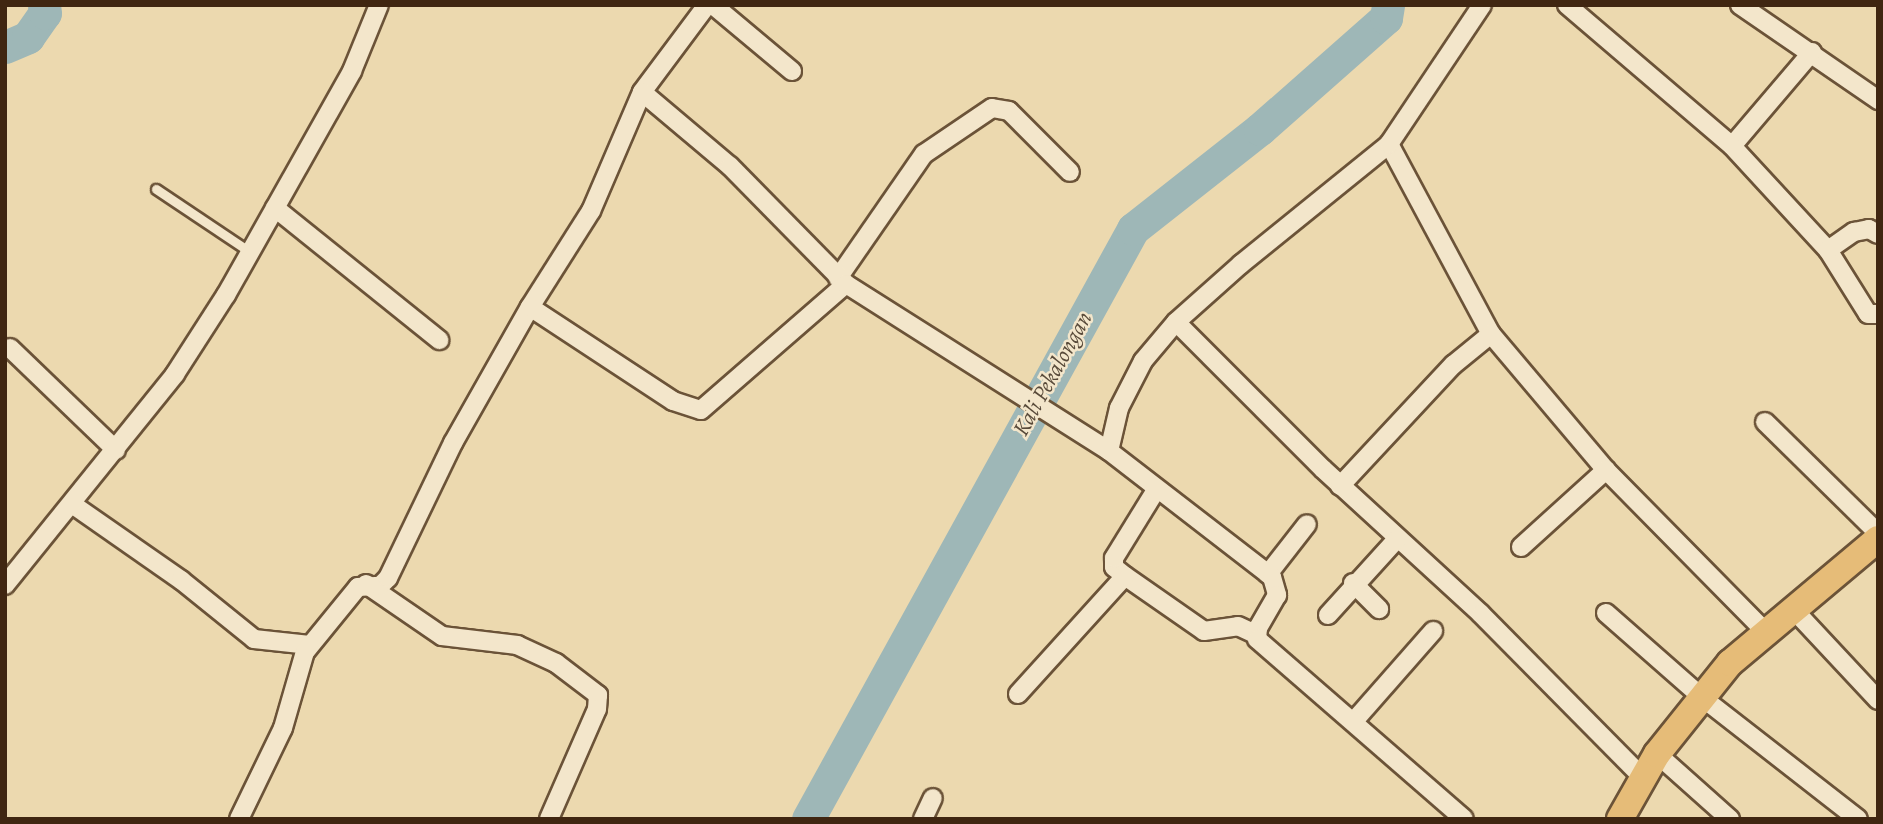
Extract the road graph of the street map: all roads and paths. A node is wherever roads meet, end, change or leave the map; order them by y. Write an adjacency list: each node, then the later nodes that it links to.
1 (379, 5): 15 (street)
2 (707, 5): 9 (street)
3 (713, 5): 8 (street)
4 (1482, 5): 11 (street)
5 (1567, 5): 12 (street)
6 (1750, 8): 7 (street)
7 (1812, 52): 10 (street); 12 (street)
8 (792, 71)
9 (642, 92): 19 (street); 20 (street)
10 (1878, 100)
11 (1389, 144): 22 (street); 23 (street)
12 (1732, 146): 17 (street)
13 (1070, 172): 19 (street)
14 (156, 189): 18 (lane)
15 (275, 208): 18 (street); 24 (street)
16 (1878, 234): 17 (street)
17 (1828, 250): 21 (street)
18 (250, 252): 27 (street)
19 (842, 281): 20 (street); 28 (street)
20 (530, 307): 41 (street)
21 (1878, 314)
22 (1176, 322): 28 (street); 30 (street)
23 (1490, 334): 29 (street); 30 (street)
24 (439, 340)
25 (10, 348): 27 (street)
26 (1765, 422): 34 (street)
27 (116, 450): 32 (street)
28 (1109, 451): 31 (street)
29 (1606, 470): 37 (street); 48 (street)
30 (1340, 486): 35 (street)
31 (1156, 490): 38 (street); 39 (street)
32 (72, 504): 42 (street); 50 (street)
33 (1307, 524): 38 (street)
34 (1878, 533)
35 (1397, 539): 40 (street); 56 (street)
36 (1878, 539): 44 (main road)
37 (1521, 547)
38 (1268, 574): 49 (street)
39 (1125, 576): 49 (street); 51 (street)
40 (1353, 583): 43 (street); 46 (street)
41 (366, 584): 50 (street); 59 (street)
42 (5, 585)
43 (1379, 609)
44 (1794, 610): 48 (main road); 53 (street)
45 (1606, 613): 52 (street)
46 (1328, 615)
47 (1433, 631): 54 (street)
48 (1764, 631): 52 (main road)
49 (1255, 634): 54 (street)
50 (310, 645): 58 (street)
51 (1018, 694)
52 (1704, 699): 55 (main road); 64 (street)
53 (1878, 700)
54 (1354, 721): 61 (street)
55 (1657, 754): 56 (main road); 63 (street)
56 (1644, 779): 62 (main road)
57 (933, 798): 60 (street)
58 (239, 819)
59 (550, 819)
60 (923, 819)
61 (1465, 819)
62 (1620, 819)
63 (1730, 819)
64 (1858, 819)

